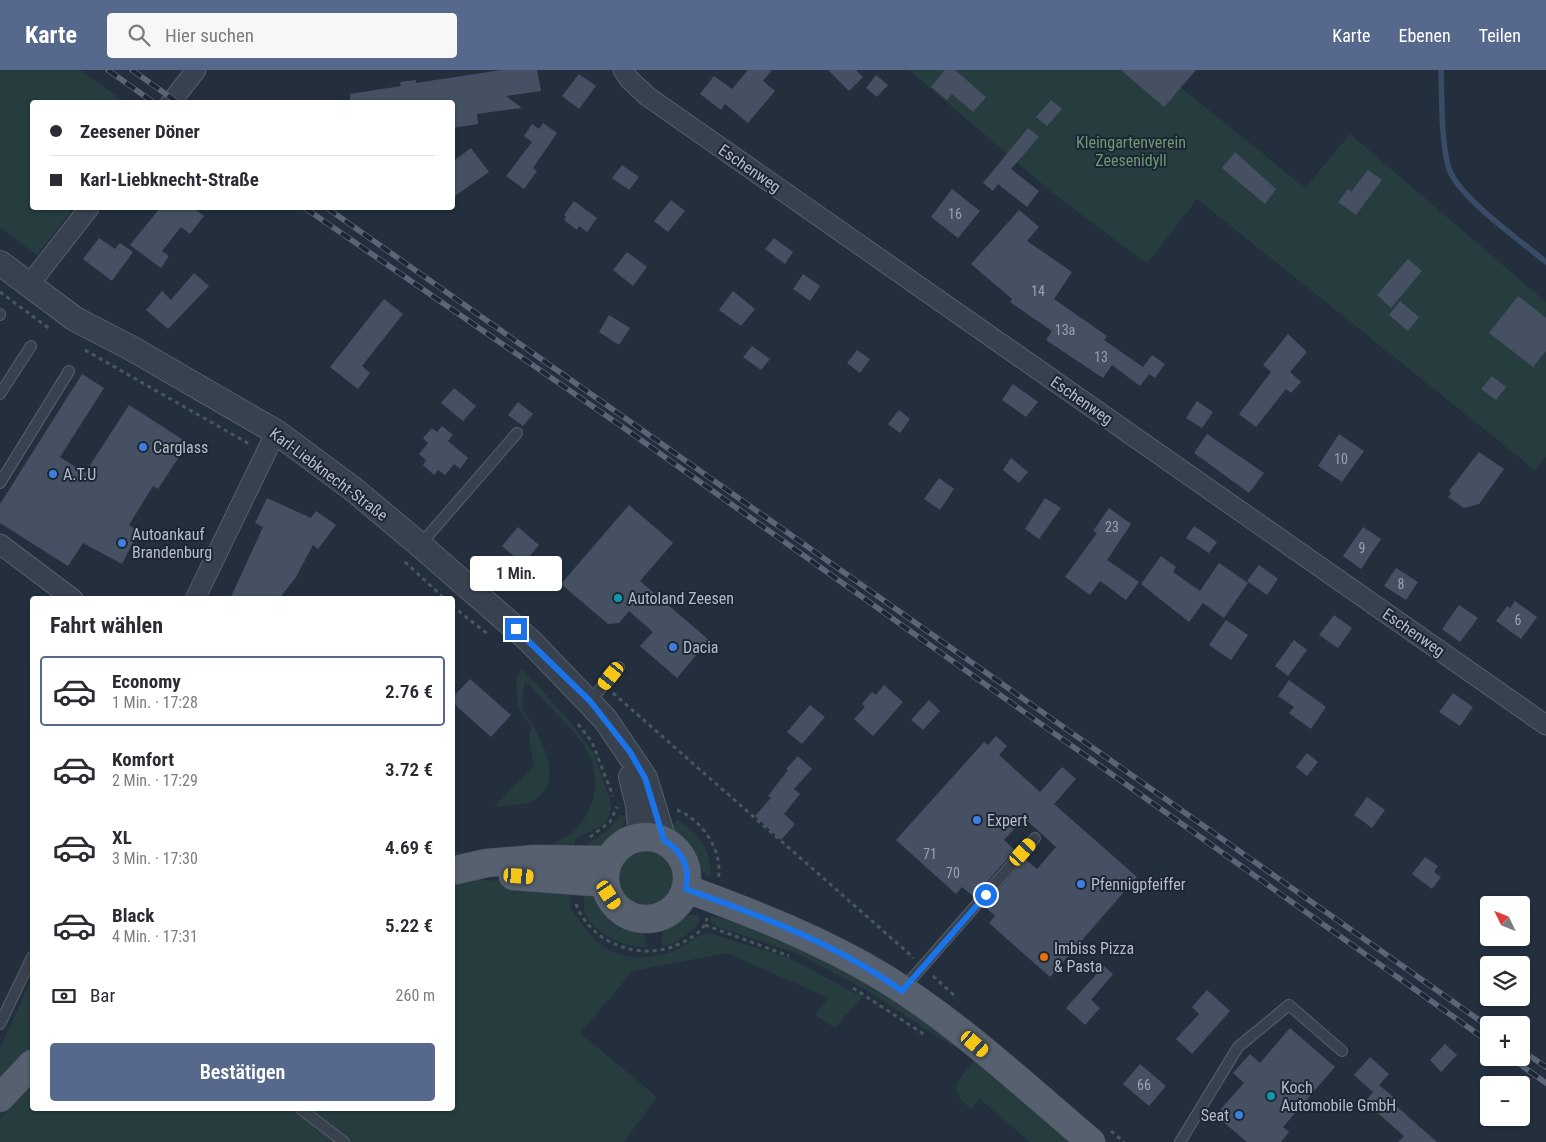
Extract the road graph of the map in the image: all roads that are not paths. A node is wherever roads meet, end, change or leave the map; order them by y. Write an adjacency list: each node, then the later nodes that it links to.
1 (196, 70): 3 (street)
2 (623, 70): 19 (street, Eschenweg)
3 (173, 100)
4 (87, 210): 6 (street)
5 (0, 263): 6 (street, Karl-Liebknecht-Straße)
6 (29, 285): 10 (street, Karl-Liebknecht-Straße)
7 (30, 346): 9 (lane)
8 (69, 371): 12 (lane)
9 (0, 394)
10 (276, 432): 14 (street, Karl-Liebknecht-Straße); 16 (street)
11 (517, 433): 14 (lane)
12 (0, 483)
13 (0, 544): 15 (street)
14 (411, 552): 18 (street, Karl-Liebknecht-Straße)
15 (68, 596)
16 (195, 596)
17 (619, 667): 18 (lane)
18 (597, 693): 20 (street, Karl-Liebknecht-Straße)
19 (1546, 725)
20 (618, 738): 21 (street, Karl-Liebknecht-Straße); 21 (street, Karl-Liebknecht-Straße)
21 (652, 838): 24 (main road); 25 (main road)
22 (1036, 838): 27 (lane)
23 (455, 870): 24 (main road)
24 (607, 872): 25 (main road)
25 (686, 889): 27 (main road)
26 (30, 960): 28 (lane)
27 (902, 991): 34 (main road)
28 (0, 1024)
29 (1342, 1051): 35 (lane)
30 (30, 1066): 31 (main road)
31 (0, 1098)
32 (304, 1111): 33 (lane)
33 (344, 1142)
34 (1091, 1142)
35 (1180, 1142)

